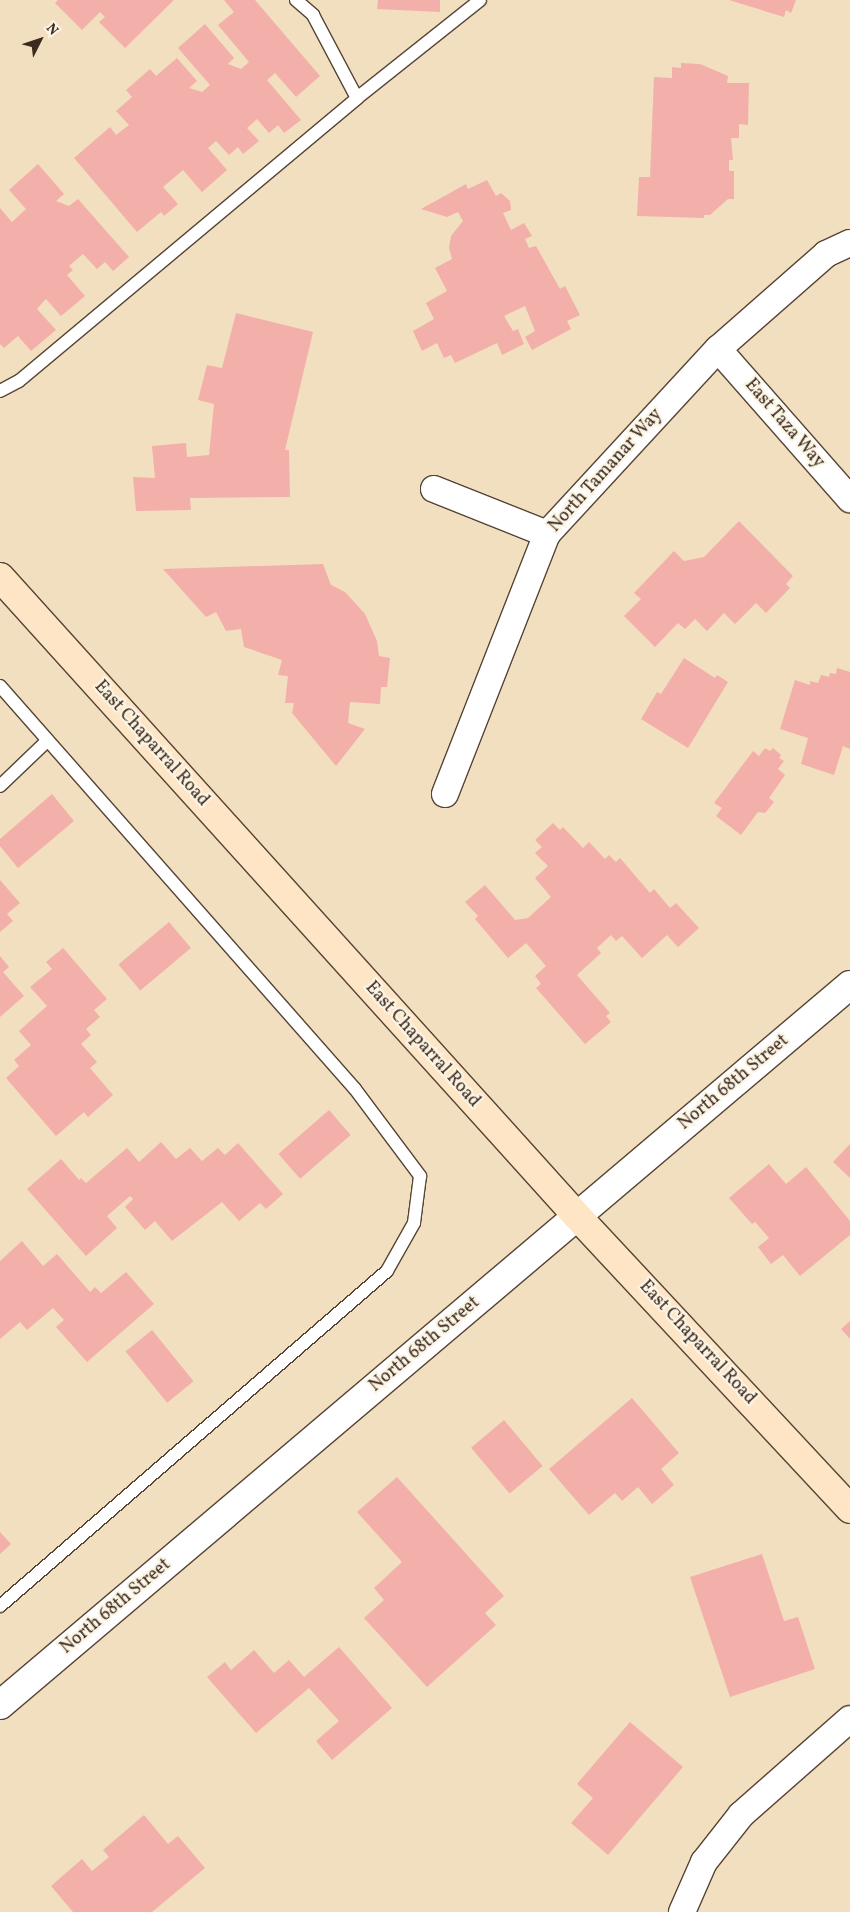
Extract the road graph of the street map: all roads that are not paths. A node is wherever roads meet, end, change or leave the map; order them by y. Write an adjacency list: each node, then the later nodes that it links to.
1 (296, 0): 3 (lane)
2 (480, 0): 3 (lane)
3 (357, 98): 6 (lane)
4 (850, 243): 5 (street, North Tamanar Way)
5 (718, 349): 8 (street, East Taza Way); 9 (street, North Tamanar Way)
6 (0, 391)
7 (434, 489): 9 (street)
8 (850, 499)
9 (548, 534): 14 (street, North Tamanar Way)
10 (0, 577): 16 (main road, East Chaparral Road)
11 (0, 686): 12 (lane)
12 (48, 740): 13 (lane); 18 (lane)
13 (0, 786)
14 (445, 794)
15 (850, 985): 16 (street, North 68th Street)
16 (576, 1216): 17 (main road, East Chaparral Road); 19 (street, North 68th Street)
17 (850, 1509)
18 (0, 1606)
19 (0, 1705)
20 (850, 1719): 21 (street)
21 (682, 1912)

